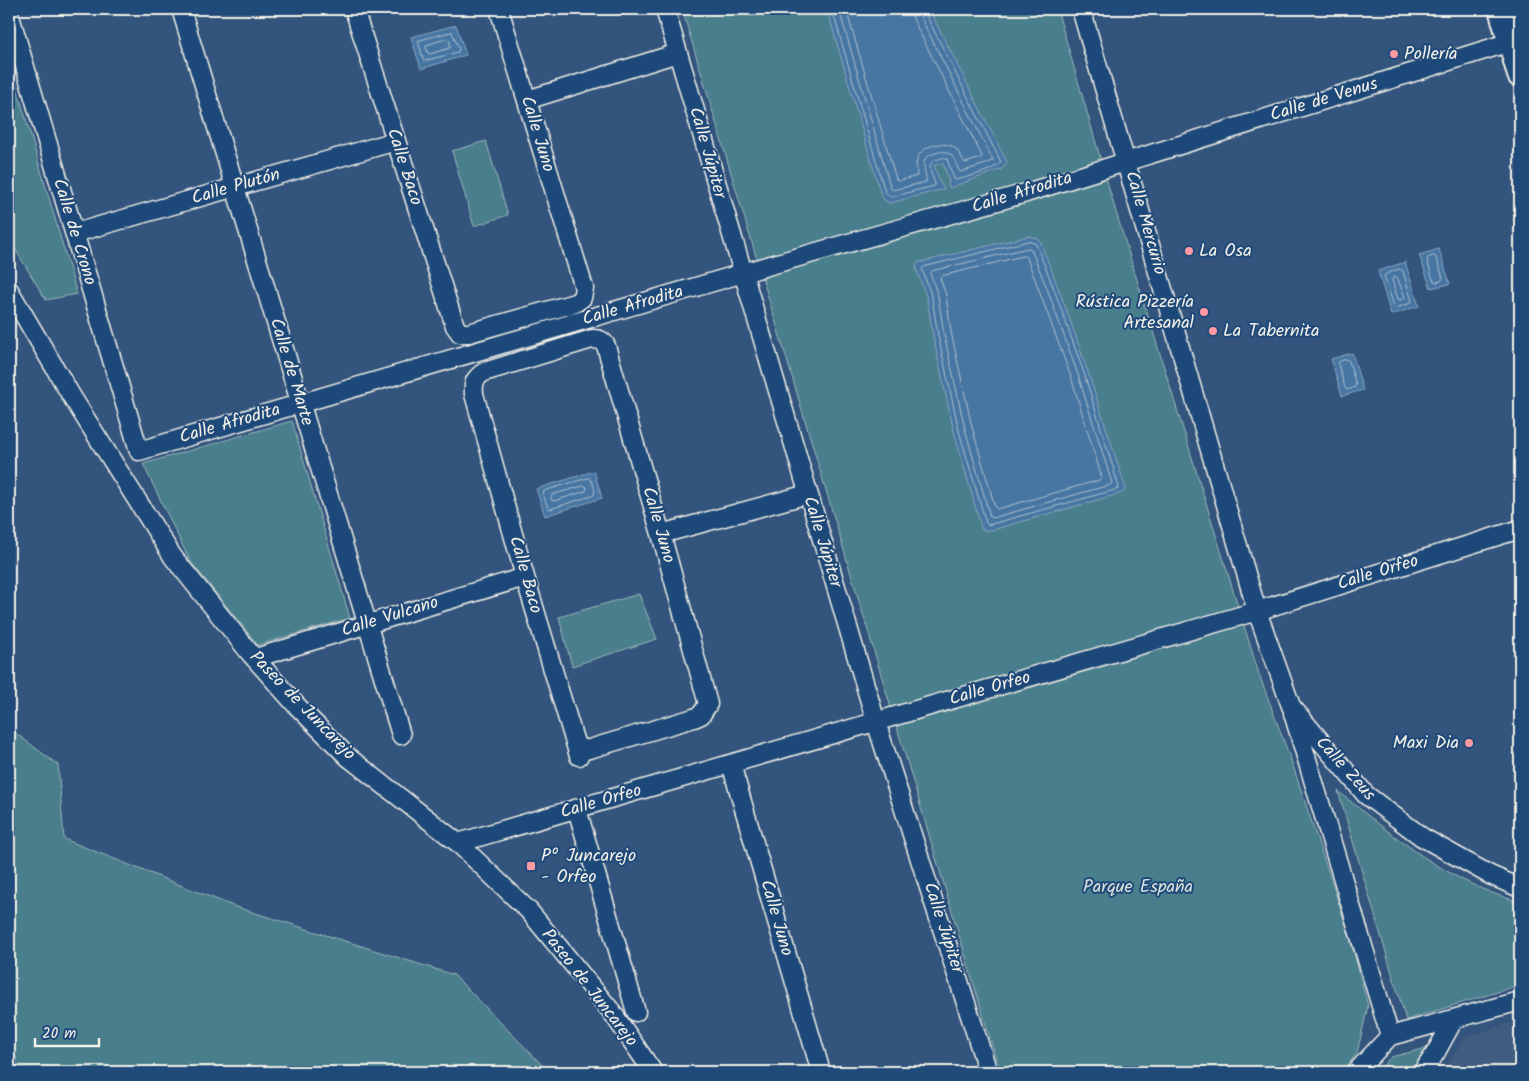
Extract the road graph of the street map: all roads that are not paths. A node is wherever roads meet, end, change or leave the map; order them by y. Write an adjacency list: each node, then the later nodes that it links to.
1 (181, 9): 14 (street, Calle de Marte)
2 (354, 9): 12 (street, Calle Baco)
3 (499, 9): 11 (street, Calle Juno)
4 (665, 9): 9 (street, Calle Júpiter)
5 (1081, 9): 13 (street, Calle Mercurio)
6 (1500, 9): 8 (street)
7 (9, 13): 15 (street, Calle de Crono)
8 (1515, 40): 10 (street); 13 (street, Calle de Venus)
9 (678, 53): 11 (street); 16 (street, Calle Júpiter)
10 (1520, 75)
11 (527, 100): 17 (street, Calle Juno)
12 (396, 141): 14 (street, Calle Plutón); 19 (street, Calle Baco)
13 (1127, 162): 16 (street, Calle Afrodita); 28 (street, Calle Mercurio)
14 (234, 187): 15 (street, Calle Plutón); 22 (street, Calle de Marte)
15 (75, 233): 23 (street, Calle de Crono)
16 (742, 274): 22 (street, Calle Afrodita); 24 (street, Calle Júpiter)
17 (584, 288): 19 (street, Calle Afrodita)
18 (9, 290): 30 (street, Paseo de Juncarejo)
19 (455, 326)
20 (606, 346): 21 (street, Calle Afrodita); 26 (street, Calle Juno)
21 (474, 394): 27 (street, Calle Baco)
22 (300, 404): 23 (street, Calle Afrodita); 29 (street, Calle de Marte)
23 (139, 451)
24 (808, 494): 26 (street); 32 (street, Calle Júpiter)
25 (1520, 529): 28 (street, Calle Orfeo)
26 (662, 534): 34 (street, Calle Juno)
27 (526, 576): 29 (street, Calle Vulcano); 34 (street, Calle Baco)
28 (1257, 611): 31 (street, Calle Zeus); 32 (street, Calle Orfeo)
29 (368, 624): 30 (street, Calle Vulcano); 33 (street, Calle de Marte)
30 (255, 658): 37 (street, Paseo de Juncarejo)
31 (1291, 706): 38 (street, Calle Zeus); 42 (street)
32 (876, 722): 35 (street, Calle Orfeo); 45 (street, Calle Júpiter)
33 (401, 736)
34 (578, 756)
35 (731, 764): 36 (street, Calle Orfeo); 44 (street, Calle Juno)
36 (577, 809): 37 (street, Calle Orfeo); 40 (street)
37 (458, 844): 43 (street, Paseo de Juncarejo)
38 (1520, 888)
39 (1520, 1001): 41 (street)
40 (636, 1012)
41 (1453, 1020): 42 (street); 47 (street)
42 (1390, 1036): 46 (street)
43 (653, 1072)
44 (821, 1072)
45 (988, 1072)
46 (1356, 1072)
47 (1423, 1072)

